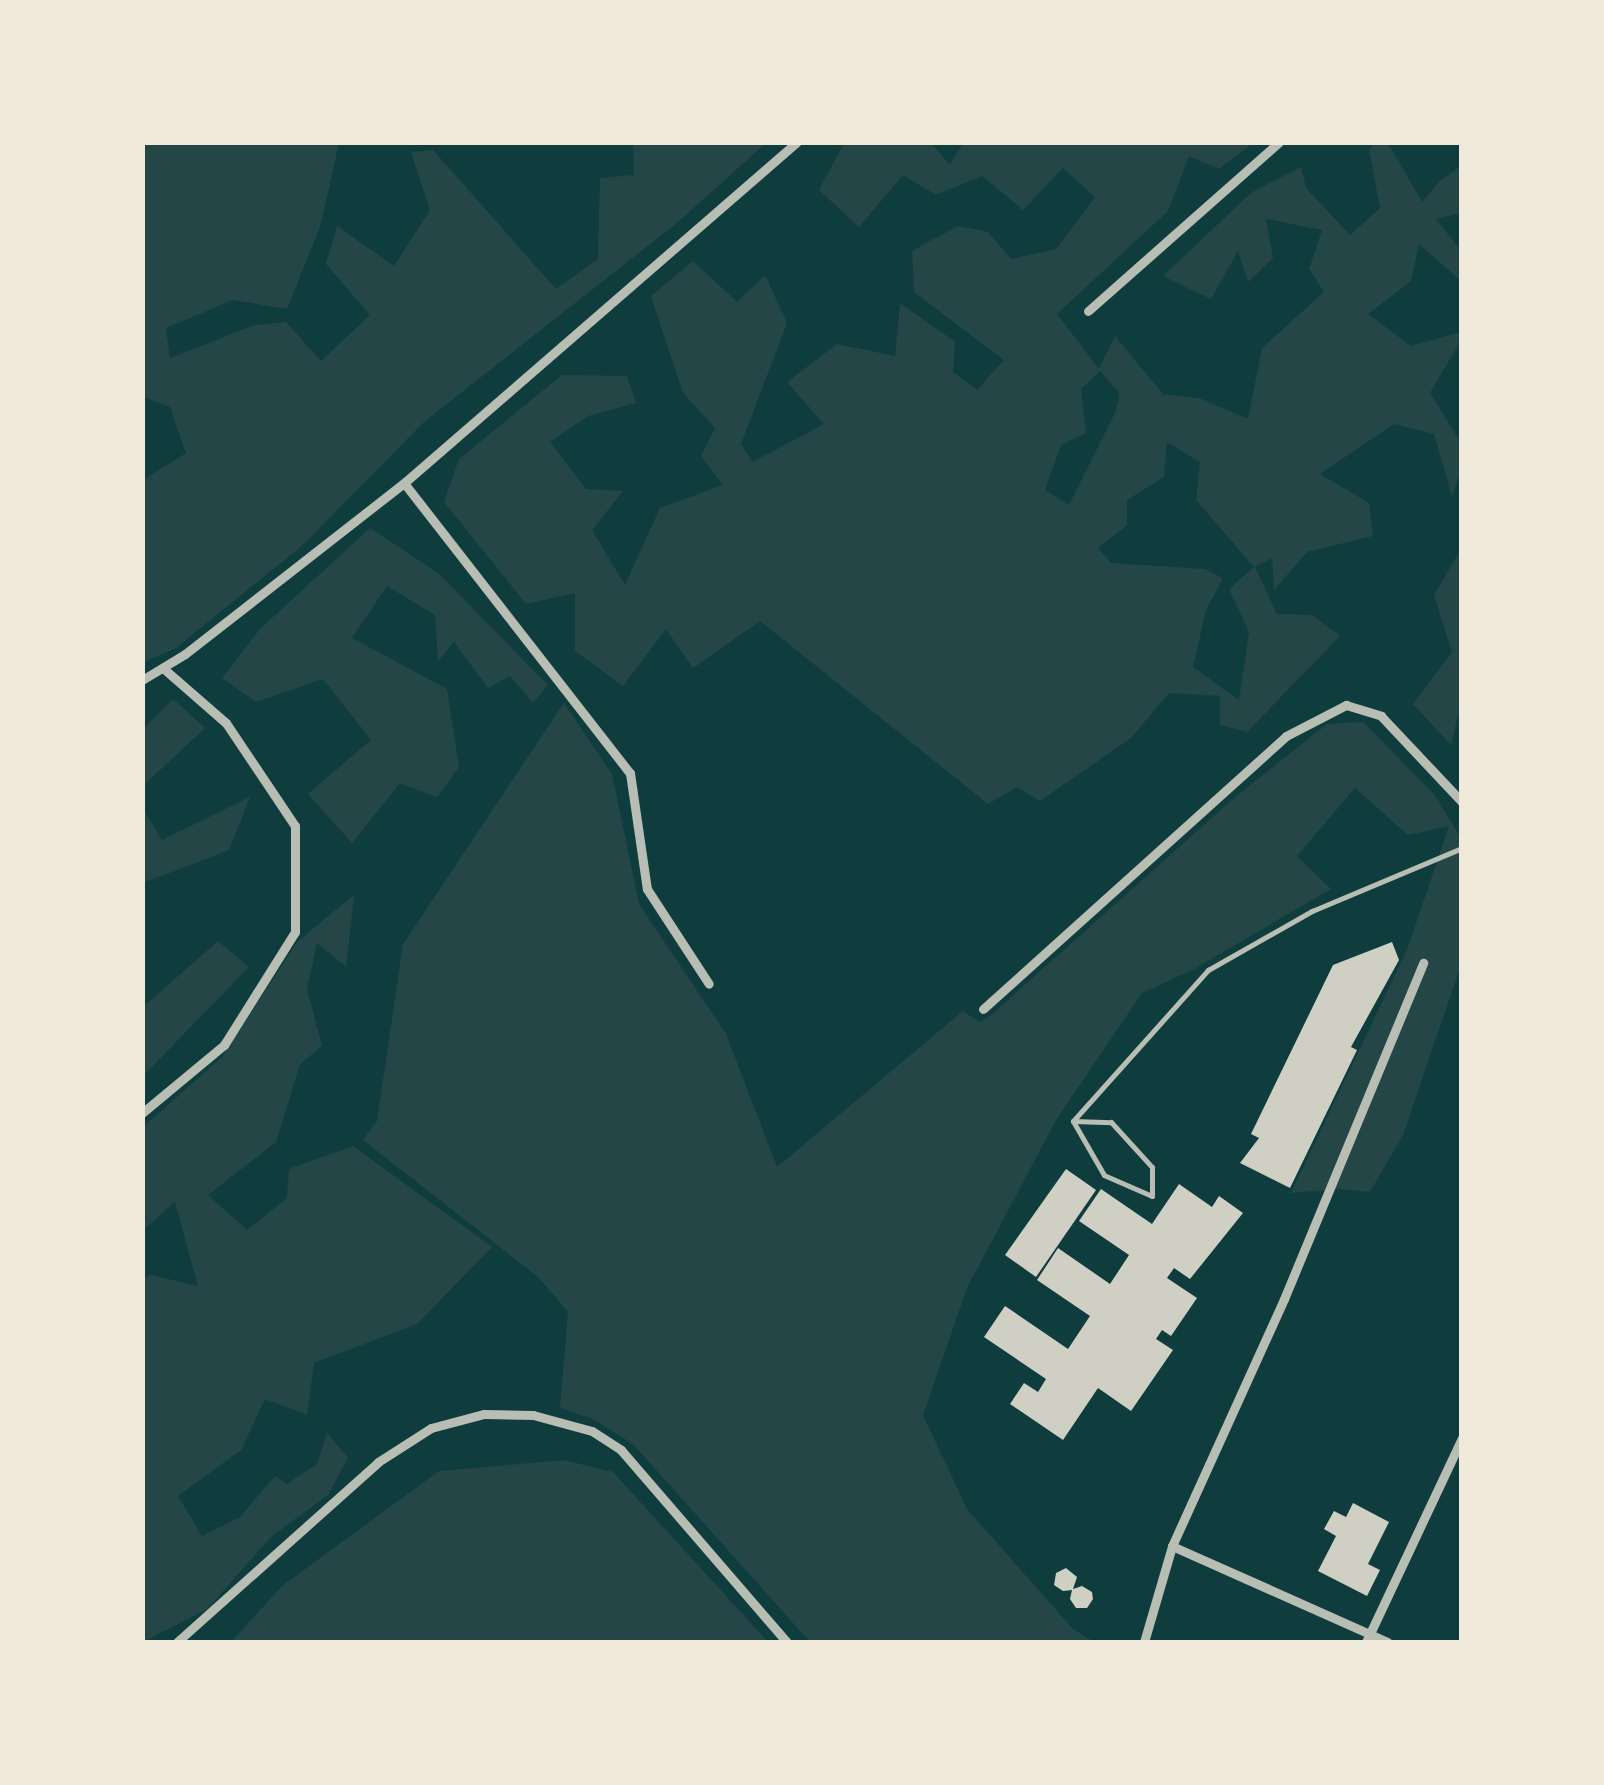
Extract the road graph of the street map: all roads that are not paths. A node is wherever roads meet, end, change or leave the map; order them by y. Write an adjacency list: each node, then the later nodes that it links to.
1 (797, 142): 4 (street)
2 (1279, 142): 3 (street)
3 (1088, 311)
4 (404, 482): 5 (street); 10 (street)
5 (164, 670): 6 (street); 12 (street)
6 (142, 680)
7 (1462, 802): 11 (street)
8 (1462, 848): 13 (lane)
9 (1423, 963): 15 (street)
10 (709, 984)
11 (983, 1008)
12 (142, 1113)
13 (1072, 1121): 13 (lane)
14 (1462, 1438): 16 (street)
15 (1172, 1546): 16 (street); 19 (street)
16 (1368, 1638): 20 (street)
17 (176, 1642): 18 (street)
18 (787, 1642)
19 (1144, 1642)
20 (1388, 1642)

